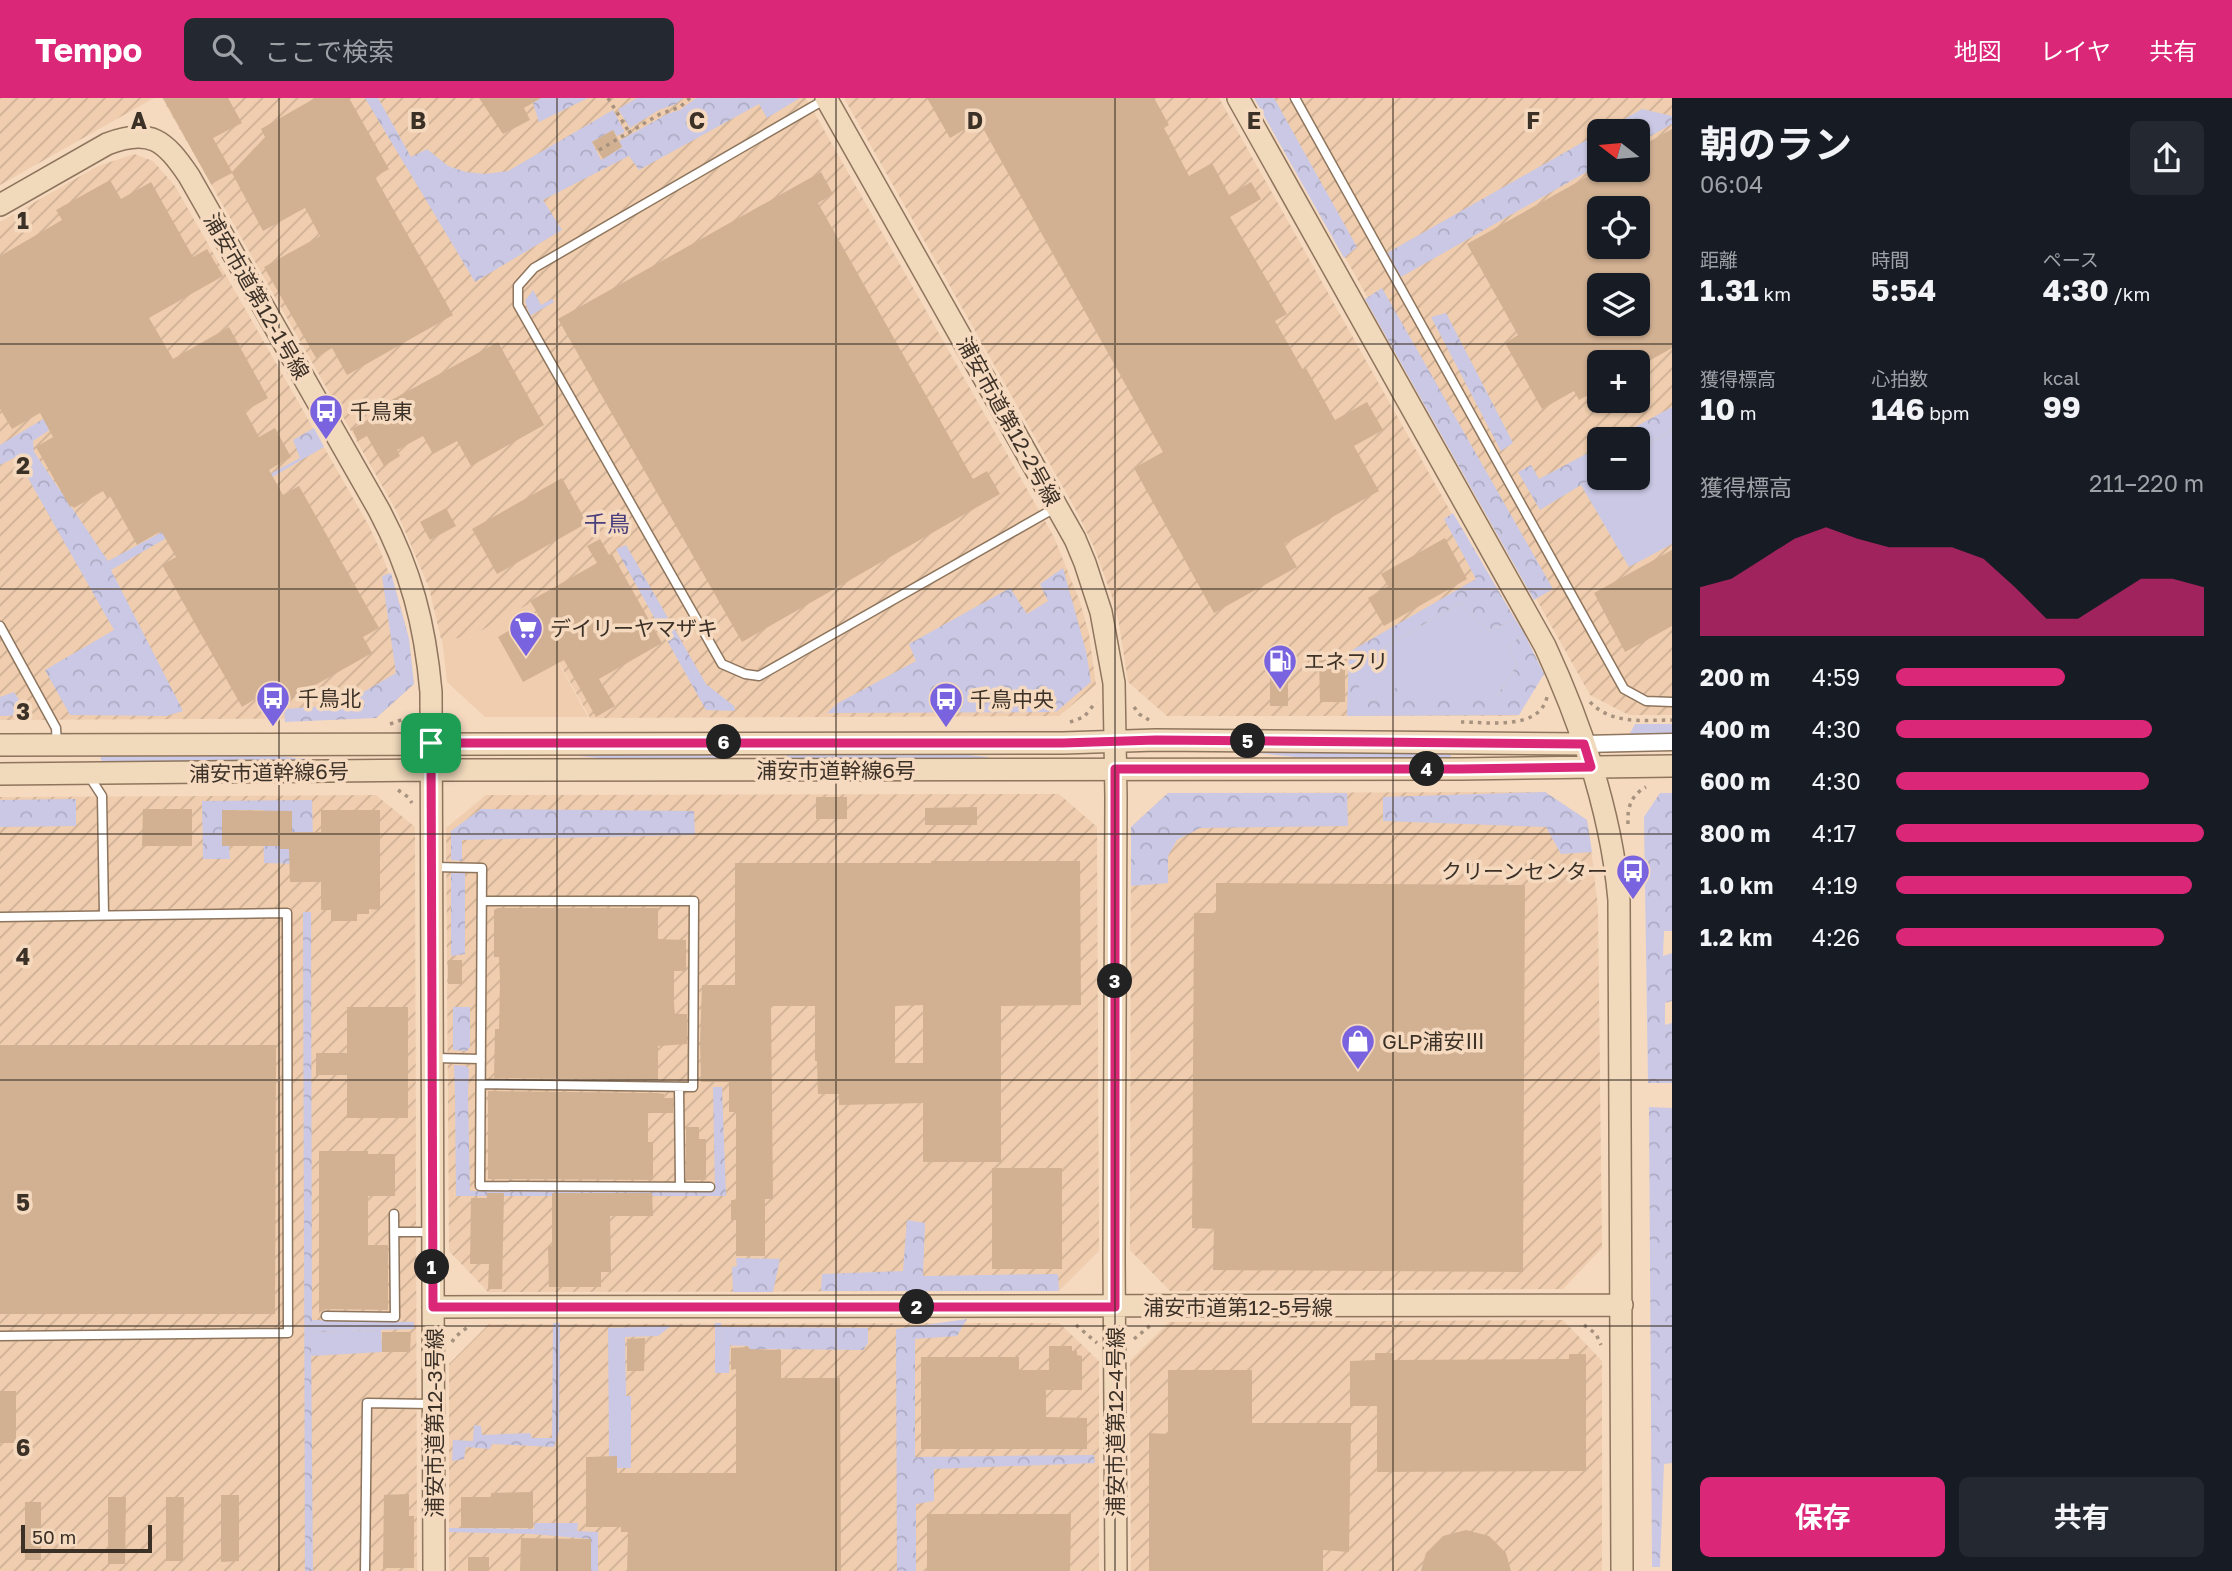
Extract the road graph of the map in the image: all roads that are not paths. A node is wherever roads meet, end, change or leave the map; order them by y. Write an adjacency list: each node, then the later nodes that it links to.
1 (826, 98): 5 (street, 浦安市道第12-2号線); 5 (lane)
2 (1238, 98): 11 (street)
3 (1295, 98): 7 (lane)
4 (0, 205): 10 (street, 浦安市道第12-1号線)
5 (1058, 507): 8 (street, 浦安市道第12-2号線)
6 (0, 626): 12 (lane)
7 (1672, 702)
8 (1115, 741): 10 (street, 浦安市道幹線6号); 11 (street); 16 (street, 浦安市道第12-2号線)
9 (1672, 742): 11 (street)
10 (431, 743): 12 (street, 浦安市道幹線6号); 17 (street, 浦安市道第12-1号線)
11 (1584, 744): 15 (street)
12 (54, 745): 13 (street, 浦安市道幹線6号); 19 (street)
13 (0, 746)
14 (1672, 766): 15 (street, 浦安市道幹線6号)
15 (1591, 767): 16 (street, 浦安市道幹線6号); 33 (street)
16 (1115, 769): 17 (street, 浦安市道幹線6号); 35 (street, 浦安市道第12-4号線)
17 (431, 770): 19 (street, 浦安市道幹線6号); 20 (street, 浦安市道第12-3号線)
18 (0, 774): 19 (street, 浦安市道幹線6号)
19 (88, 774): 22 (lane)
20 (431, 866): 21 (lane); 24 (street, 浦安市道第12-3号線)
21 (482, 901): 25 (lane); 27 (lane)
22 (104, 915): 23 (lane); 37 (lane)
23 (0, 917)
24 (432, 1058): 25 (lane); 31 (street, 浦安市道第12-3号線)
25 (481, 1059): 26 (lane)
26 (481, 1084): 27 (lane); 28 (lane)
27 (679, 1087): 28 (lane)
28 (680, 1187): 29 (lane)
29 (710, 1187)
30 (394, 1214): 32 (lane)
31 (432, 1232): 32 (lane); 34 (street, 浦安市道第12-3号線)
32 (395, 1233): 36 (lane)
33 (1622, 1305): 35 (street, 浦安市道第12-5号線); 42 (street)
34 (433, 1307): 35 (street, 浦安市道第12-5号線); 38 (street, 浦安市道第12-3号線)
35 (1115, 1307): 41 (street, 浦安市道第12-4号線)
36 (326, 1316)
37 (0, 1336)
38 (434, 1404): 39 (lane); 40 (street, 浦安市道第12-3号線)
39 (365, 1571)
40 (434, 1571)
41 (1115, 1571)
42 (1622, 1571)

